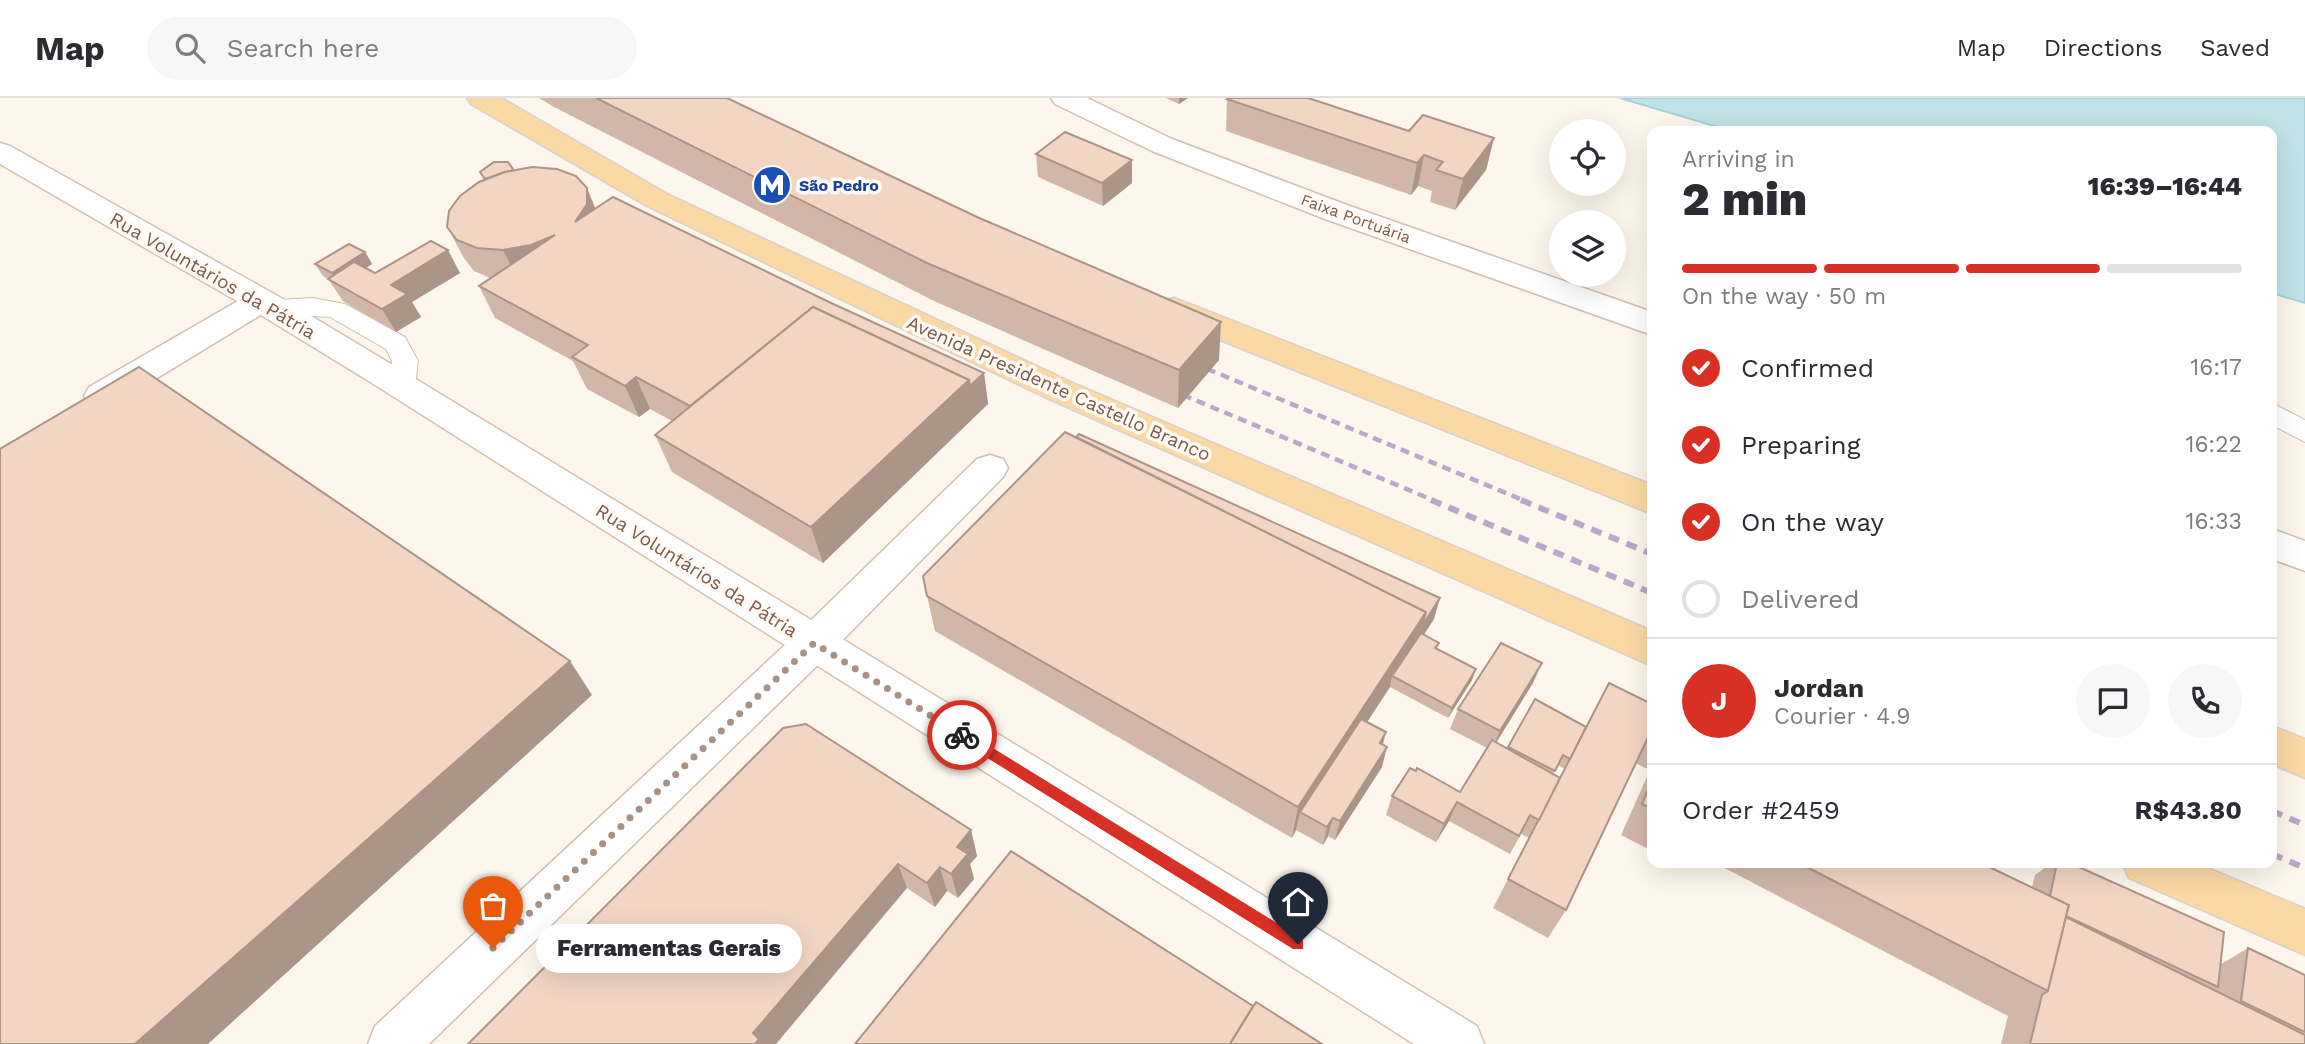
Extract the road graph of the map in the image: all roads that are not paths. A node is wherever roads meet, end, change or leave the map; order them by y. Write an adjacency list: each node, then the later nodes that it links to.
1 (481, 98): 15 (main road, Avenida Presidente Castello Branco)
2 (1065, 98): 6 (main road, Faixa Portuária)
3 (0, 152): 5 (main road, Rua Voluntários da Pátria)
4 (1139, 295): 11 (main road)
5 (267, 304): 7 (main road); 14 (main road, Rua Voluntários da Pátria)
6 (1647, 322)
7 (71, 414)
8 (2277, 416): 9 (lane)
9 (2305, 432)
10 (990, 468): 14 (main road)
11 (1647, 498)
12 (2277, 546): 13 (main road)
13 (2305, 556)
14 (814, 643): 20 (main road); 21 (main road, Rua Voluntários da Pátria)
15 (1647, 647)
16 (2277, 747): 17 (main road)
17 (2305, 759)
18 (2157, 868): 19 (main road)
19 (2305, 932)
20 (393, 1044)
21 (1459, 1044)

